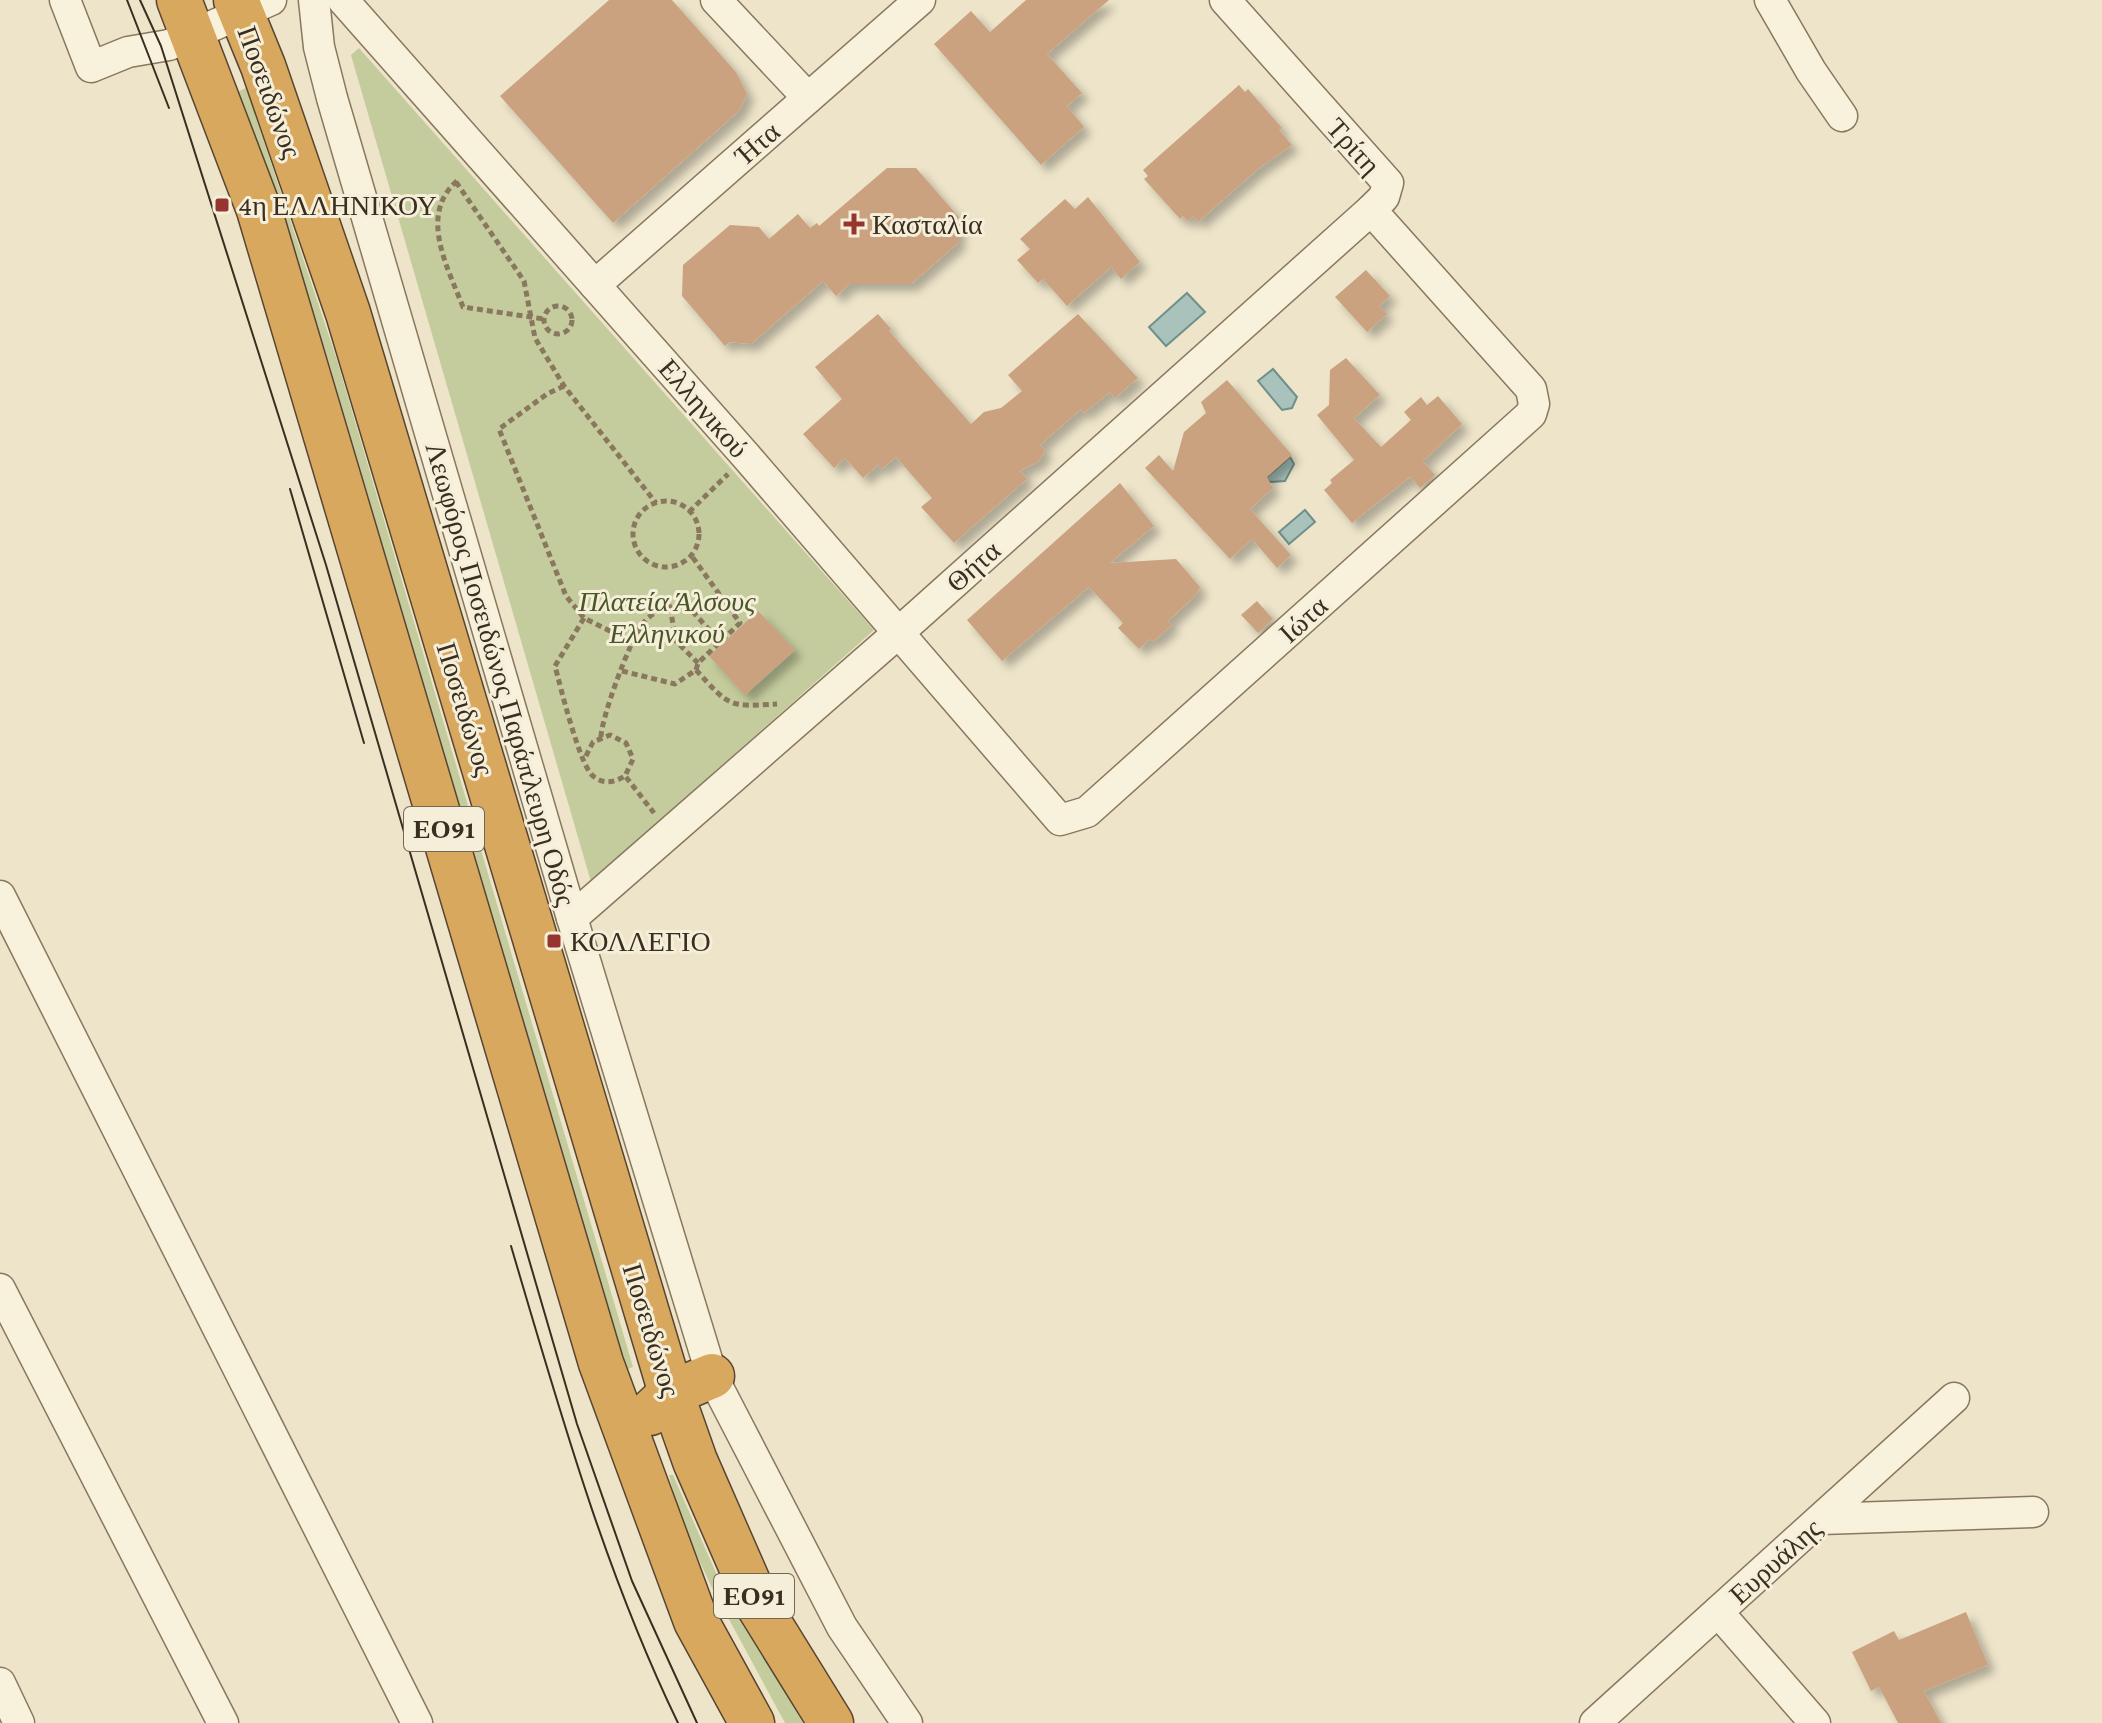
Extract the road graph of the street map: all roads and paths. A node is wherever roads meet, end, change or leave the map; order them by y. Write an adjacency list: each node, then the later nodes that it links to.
1 (65, 0): 9 (street)
2 (314, 0): 38 (street, Λεωφόρος Ποσειδώνος Παράπλευρη Οδός)
3 (343, 0): 12 (street, Ελληνικού)
4 (716, 0): 10 (street)
5 (920, 0): 10 (street, Ήτα)
6 (1225, 0): 14 (street, Τρίτη)
7 (1770, 0): 11 (street)
8 (249, 5): 9 (street); 41 (highway, Ποσειδώνος / ΕΟ91)
9 (187, 18): 43 (highway, Ποσειδώνος / ΕΟ91)
10 (808, 98): 15 (street, Ήτα)
11 (1842, 116)
12 (485, 157): 13 (path); 15 (street, Ελληνικού)
13 (456, 182): 16 (path); 16 (path)
14 (1371, 210): 19 (street, Τρίτη); 26 (street, Θήτα)
15 (595, 285): 20 (street, Ελληνικού)
16 (530, 317): 17 (path); 18 (path)
17 (544, 319): 17 (path)
18 (564, 386): 21 (path); 25 (path)
19 (1534, 404): 35 (street, Ιώτα)
20 (746, 456): 22 (path); 26 (street, Ελληνικού)
21 (656, 503): 22 (path); 23 (path)
22 (689, 512): 23 (path)
23 (691, 555): 28 (path)
24 (670, 607): 27 (path); 28 (path); 29 (path)
25 (584, 618): 27 (path); 33 (path)
26 (897, 634): 31 (street, Θήτα); 35 (street, Ελληνικού)
27 (632, 642): 30 (path)
28 (720, 642): 29 (path)
29 (697, 666): 30 (path); 31 (path)
30 (622, 671): 32 (path)
31 (795, 721): 36 (street, Θήτα)
32 (601, 737): 33 (path); 34 (path)
33 (585, 758): 34 (path)
34 (625, 776): 36 (path)
35 (1060, 820)
36 (670, 832): 38 (street, Θήτα)
37 (0, 896): 50 (street)
38 (572, 918): 40 (street, Λεωφόρος Ποσειδώνος Παράπλευρη Οδός)
39 (0, 1289): 49 (street)
40 (712, 1376): 41 (highway); 53 (street, Λεωφόρος Ποσειδώνος Παράπλευρη Οδός)
41 (671, 1393): 43 (highway); 52 (highway, Ποσειδώνος / ΕΟ91)
42 (1954, 1398): 45 (street, Ευρυάλης)
43 (627, 1434): 51 (highway, Ποσειδώνος / ΕΟ91)
44 (2033, 1512): 45 (street)
45 (1821, 1519): 46 (street, Ευρυάλης)
46 (1718, 1612): 54 (street, Ευρυάλης); 55 (street)
47 (0, 1683): 48 (street)
48 (19, 1723)
49 (223, 1723)
50 (417, 1723)
51 (752, 1723)
52 (831, 1723)
53 (907, 1723)
54 (1595, 1723)
55 (1815, 1723)

